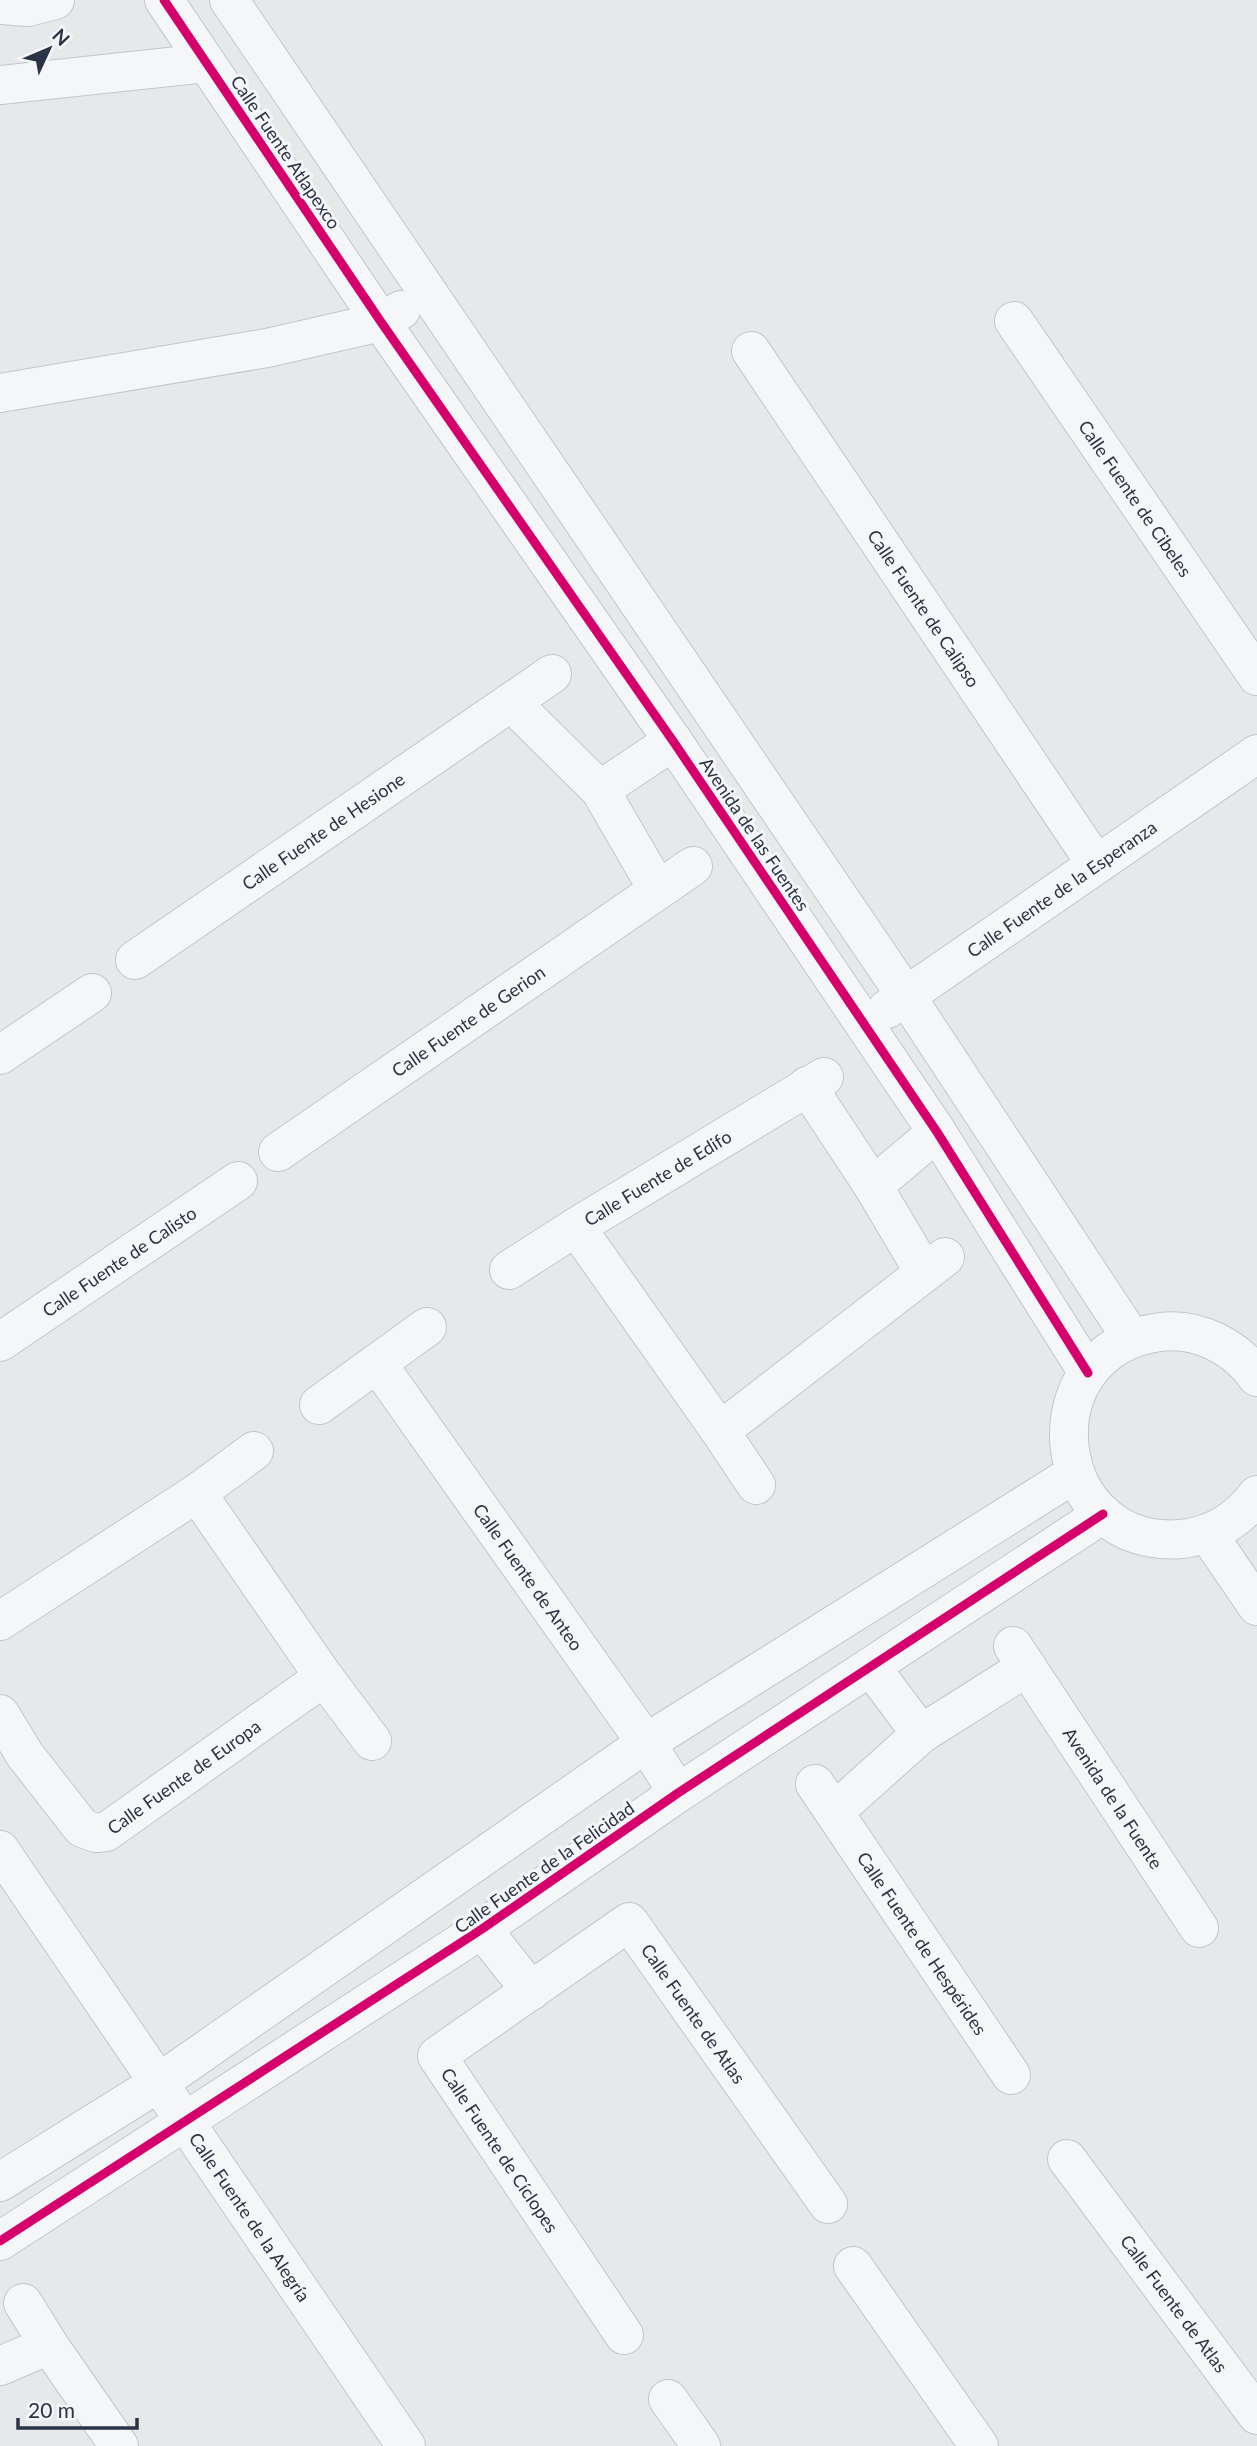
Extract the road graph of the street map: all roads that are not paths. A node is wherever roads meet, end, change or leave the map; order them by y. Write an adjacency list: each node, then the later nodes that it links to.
1 (55, 0): 4 (street)
2 (164, 0): 5 (street, Calle Fuente Atlapexco)
3 (229, 0): 7 (street)
4 (0, 5)
5 (206, 63): 6 (street); 9 (street, Calle Fuente Atlapexco)
6 (0, 85)
7 (427, 294): 9 (street); 23 (street, Avenida de las Fuentes)
8 (1014, 321): 13 (street, Calle Fuente de Cibeles)
9 (381, 322): 11 (street); 15 (street, Avenida de las Fuentes)
10 (751, 351): 18 (street, Calle Fuente de Calipso)
11 (0, 393)
12 (552, 674): 14 (street, Calle Fuente de Hesione)
13 (1257, 676)
14 (511, 702): 17 (street); 21 (street, Calle Fuente de Hesione)
15 (673, 741): 17 (street); 24 (street, Avenida de las Fuentes)
16 (1257, 754): 18 (street, Calle Fuente de la Esperanza)
17 (600, 790): 20 (street)
18 (1096, 864): 23 (street, Calle Fuente de la Esperanza)
19 (693, 866): 20 (street, Calle Fuente de Gerion)
20 (658, 890): 27 (street, Calle Fuente de Gerion)
21 (135, 960)
22 (92, 993): 25 (street)
23 (906, 996): 24 (street, Calle Fuente de la Esperanza); 33 (street, Avenida de las Fuentes)
24 (864, 1023): 26 (street, Avenida de las Fuentes)
25 (0, 1055)
26 (937, 1132): 29 (street); 36 (street, Avenida de las Fuentes)
27 (278, 1152)
28 (238, 1181): 34 (street, Calle Fuente de Calisto)
29 (873, 1186): 30 (street, Calle Fuente de Edifo); 39 (street, Calle Fuente de Edifo)
30 (576, 1227): 31 (street, Calle Fuente de Edifo); 39 (street)
31 (509, 1270)
32 (427, 1327): 35 (street)
33 (1132, 1339): 36 (street); 37 (street)
34 (0, 1342)
35 (377, 1363): 38 (street); 54 (street, Calle Fuente de Anteo)
36 (1088, 1373): 41 (street)
37 (1257, 1377)
38 (319, 1405)
39 (720, 1431): 42 (street)
40 (254, 1451): 43 (street)
41 (1074, 1474): 45 (street); 54 (street)
42 (756, 1485)
43 (197, 1493): 48 (street); 50 (street)
44 (1255, 1503): 46 (street)
45 (1103, 1514): 46 (street); 49 (street, Calle Fuente de la Felicidad)
46 (1207, 1533): 47 (street)
47 (1257, 1606)
48 (0, 1621)
49 (871, 1667): 52 (street); 56 (street, Calle Fuente de la Felicidad)
50 (324, 1678): 53 (street); 55 (street, Calle Fuente de Europa)
51 (0, 1714): 55 (street, Calle Fuente de Europa)
52 (921, 1734): 58 (street, Avenida de la Fuente); 61 (street, Calle Fuente de Hespérides)
53 (372, 1741)
54 (646, 1742): 56 (street, Calle Fuente de Anteo); 62 (street)
55 (12, 1762)
56 (678, 1793): 59 (street, Calle Fuente de la Felicidad)
57 (0, 1850): 62 (street, Calle Fuente de la Alegría)
58 (1199, 1928)
59 (482, 1930): 60 (street); 63 (street, Calle Fuente de la Felicidad)
60 (531, 1991): 66 (street, Calle Fuente de Atlas); 70 (street, Calle Fuente de Cíclopes)
61 (1011, 2075)
62 (160, 2082): 63 (street, Calle Fuente de la Alegría); 65 (street)
63 (184, 2123): 67 (street, Calle Fuente de la Felicidad); 76 (street, Calle Fuente de la Alegría)
64 (1067, 2159): 74 (street, Calle Fuente de Atlas)
65 (0, 2182)
66 (828, 2204)
67 (0, 2241)
68 (853, 2266): 78 (street)
69 (23, 2304): 71 (street)
70 (624, 2335)
71 (49, 2345): 72 (street); 75 (street)
72 (0, 2366)
73 (668, 2399): 77 (street)
74 (1257, 2414)
75 (119, 2446)
76 (406, 2446)
77 (701, 2446)
78 (979, 2446)

